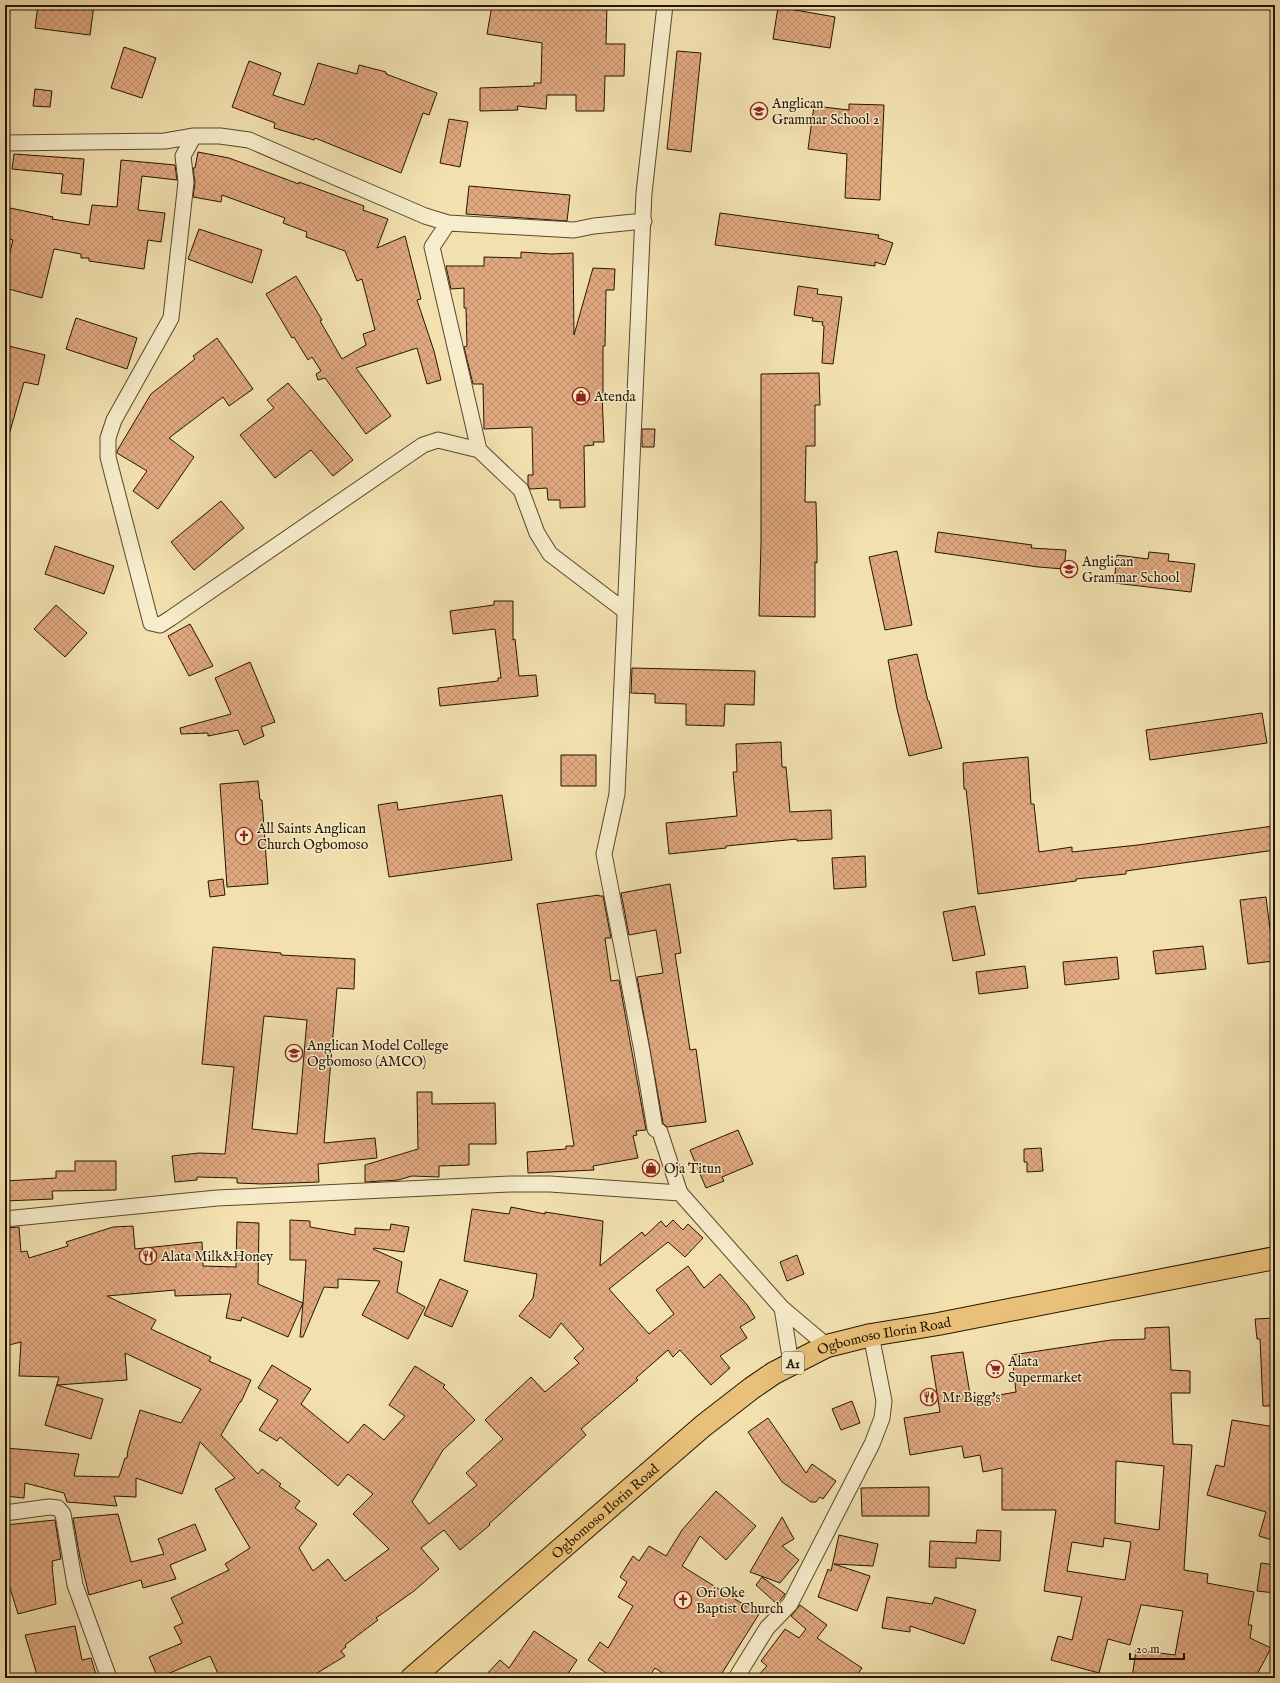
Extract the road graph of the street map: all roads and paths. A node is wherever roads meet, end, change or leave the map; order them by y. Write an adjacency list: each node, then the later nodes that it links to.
1 (665, 5): 6 (street)
2 (194, 136): 3 (street); 5 (street); 7 (street)
3 (165, 141): 4 (street); 5 (street)
4 (5, 142)
5 (183, 156): 8 (street)
6 (644, 221): 7 (street); 9 (street)
7 (448, 223): 8 (street)
8 (479, 450): 9 (street)
9 (625, 611): 10 (street)
10 (680, 1193): 11 (street); 13 (street)
11 (5, 1219)
12 (1275, 1258): 14 (highway, Ogbomoso Ilorin Road / A1)
13 (782, 1308): 15 (street); 16 (street)
14 (872, 1335): 15 (highway, Ogbomoso Ilorin Road / A1); 20 (street)
15 (827, 1346): 16 (highway, Ogbomoso Ilorin Road / A1)
16 (791, 1363): 19 (highway, Ogbomoso Ilorin Road / A1)
17 (5, 1513): 18 (street)
18 (109, 1678)
19 (413, 1678)
20 (736, 1678)

